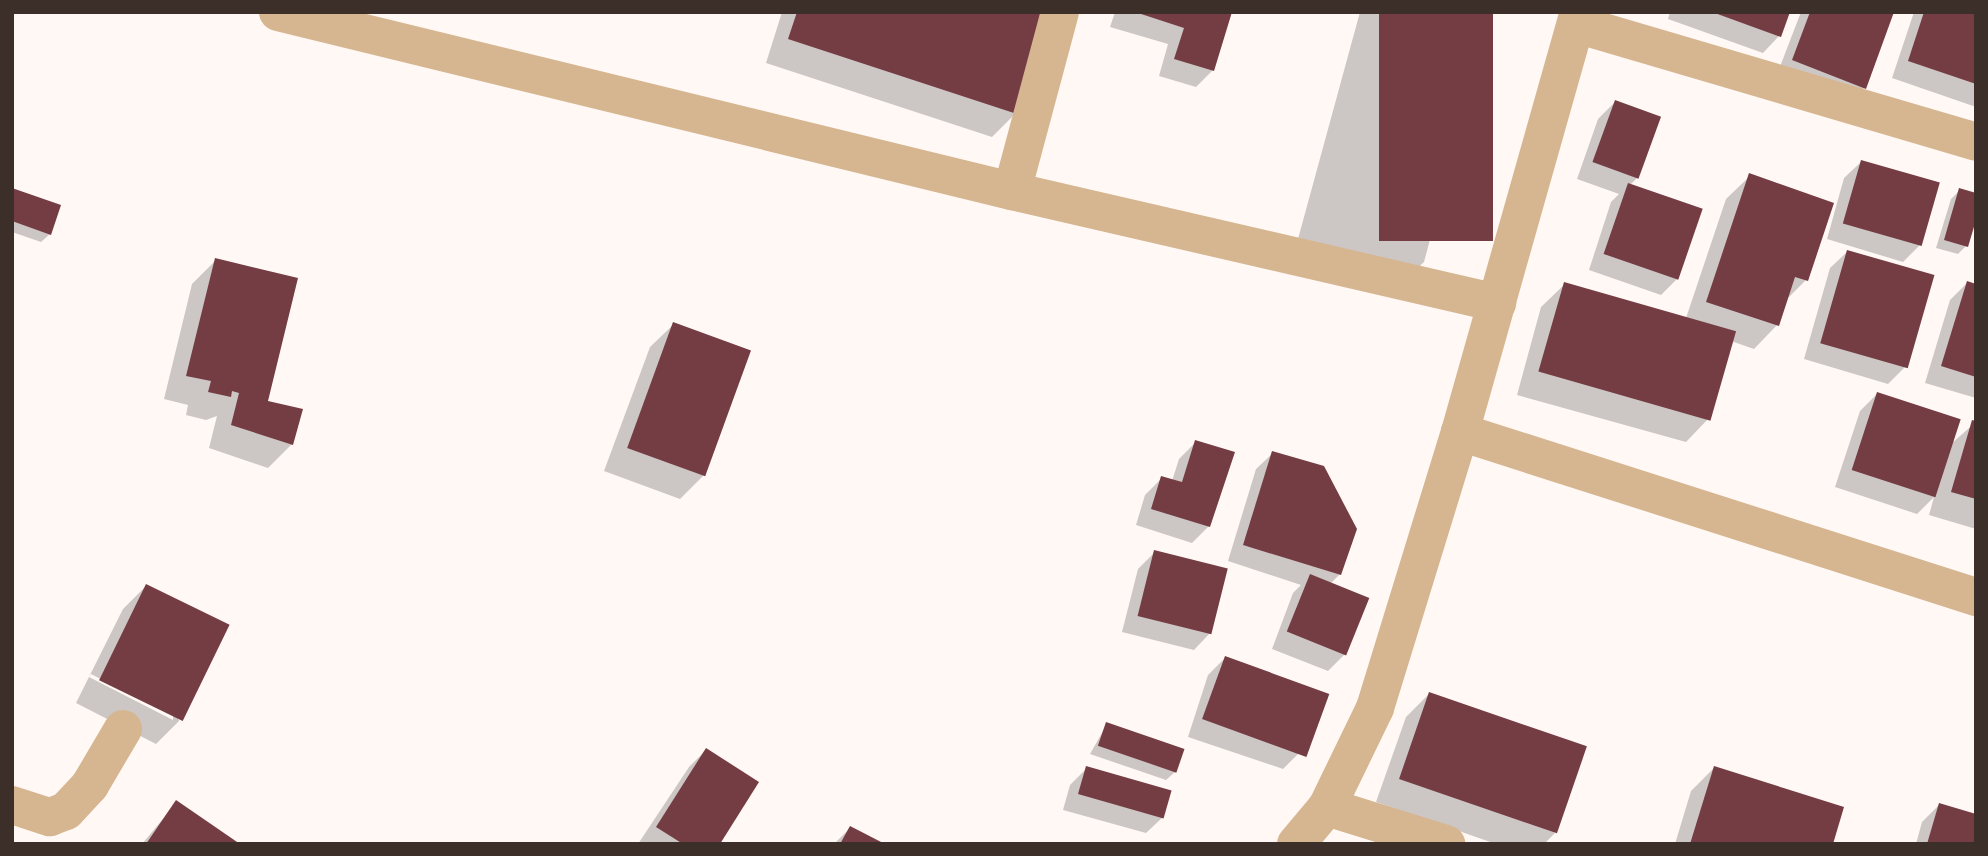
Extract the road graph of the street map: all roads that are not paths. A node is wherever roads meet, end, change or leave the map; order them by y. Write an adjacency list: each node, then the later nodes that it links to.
1 (278, 12): 5 (street)
2 (1060, 12): 5 (street)
3 (1577, 18): 4 (street); 6 (street)
4 (1976, 142)
5 (1012, 191): 6 (street)
6 (1497, 303): 7 (street)
7 (1460, 432): 8 (street); 11 (street)
8 (1976, 597)
9 (122, 729): 10 (street)
10 (12, 805)
11 (1327, 807): 12 (street); 13 (street)
12 (1296, 844)
13 (1446, 844)

